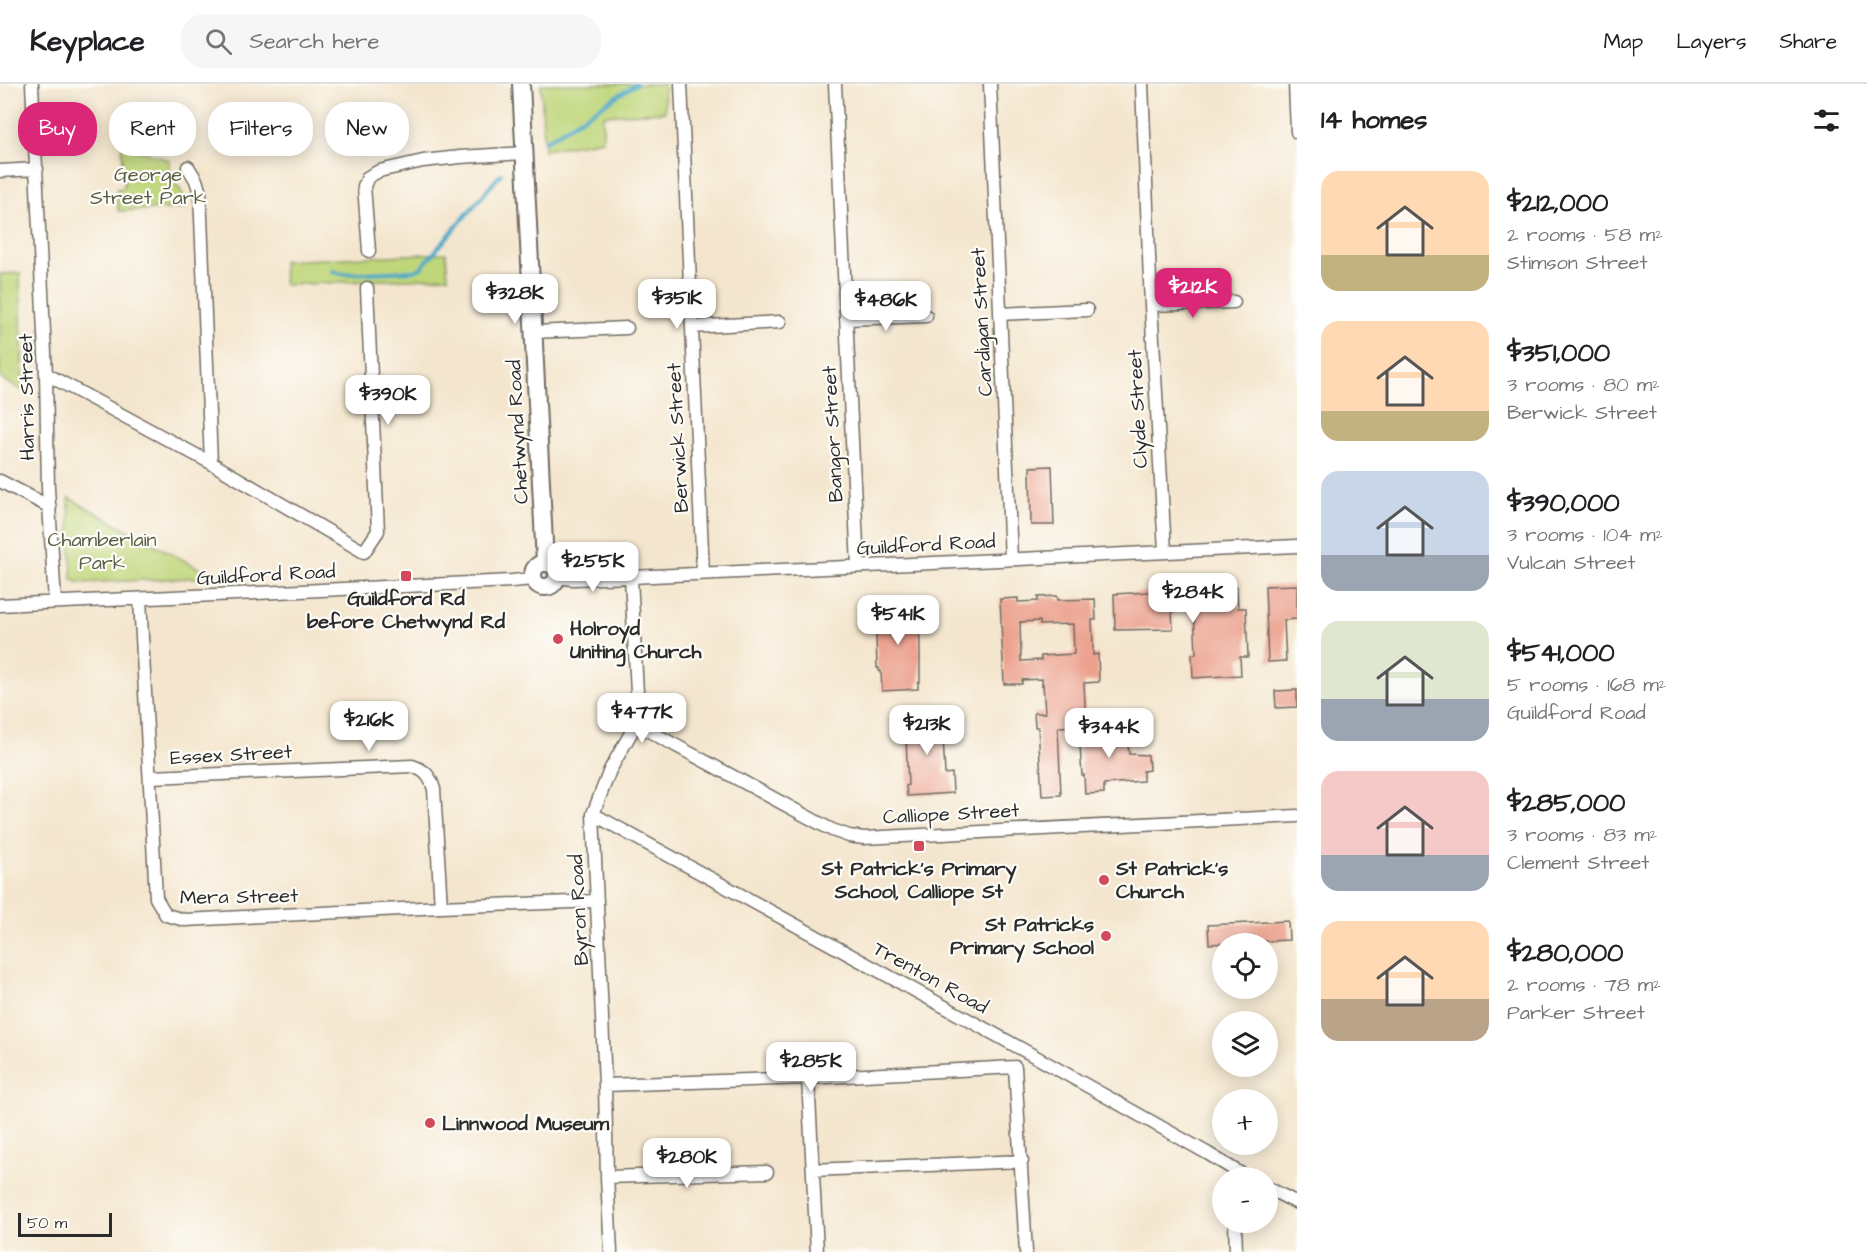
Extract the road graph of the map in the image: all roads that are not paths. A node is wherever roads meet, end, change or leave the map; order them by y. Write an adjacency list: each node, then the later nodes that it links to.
1 (32, 84): 11 (street, Harris Street)
2 (521, 84): 9 (street, Chetwynd Road)
3 (681, 84): 23 (street, Berwick Street)
4 (835, 84): 20 (street, Bangor Street)
5 (990, 84): 18 (street, Cardigan Street)
6 (1142, 84): 16 (street, Clyde Street)
7 (1295, 84): 8 (street)
8 (1297, 132)
9 (524, 153): 13 (street); 24 (street, Chetwynd Road)
10 (188, 167): 26 (street)
11 (37, 169): 12 (street); 25 (street, Harris Street)
12 (0, 171)
13 (369, 251)
14 (367, 288): 26 (street)
15 (1234, 302): 16 (street)
16 (1151, 305): 30 (street, Clyde Street)
17 (1087, 310): 18 (street)
18 (1000, 314): 31 (street, Cardigan Street)
19 (926, 316): 20 (street)
20 (846, 319): 33 (street, Bangor Street)
21 (780, 322): 23 (street)
22 (627, 327): 24 (street)
23 (692, 327): 34 (street, Berwick Street)
24 (533, 332): 32 (street, Chetwynd Road)
25 (46, 374): 26 (street); 28 (street, Harris Street)
26 (211, 463)
27 (0, 481): 28 (street)
28 (50, 507): 39 (street, Harris Street)
29 (1297, 546): 30 (street, Guildford Road)
30 (1165, 551): 31 (street, Guildford Road)
31 (1011, 559): 33 (street, Guildford Road)
32 (545, 563): 35 (street); 37 (street)
33 (858, 566): 34 (street, Guildford Road)
34 (703, 573): 36 (street, Guildford Road)
35 (556, 577): 36 (street, Guildford Road); 37 (street)
36 (631, 577): 41 (street, Byron Road)
37 (533, 579): 38 (street, Guildford Road)
38 (140, 599): 39 (street, Guildford Road); 42 (street, Mera Street)
39 (55, 602): 40 (street, Guildford Road)
40 (0, 605)
41 (636, 724): 43 (street, Byron Road); 44 (street, Calliope Street)
42 (151, 777): 46 (street, Essex Street); 46 (street, Mera Street)
43 (592, 814): 45 (street, Byron Road); 47 (street, Trenton Road)
44 (1297, 816)
45 (597, 901): 46 (street, Mera Street); 50 (street, Byron Road)
46 (441, 907)
47 (1027, 1052): 48 (street); 52 (street, Trenton Road)
48 (1015, 1067): 49 (street); 51 (street)
49 (808, 1078): 50 (street); 53 (street)
50 (605, 1086): 55 (street, Byron Road)
51 (1022, 1161): 53 (street); 61 (street)
52 (1225, 1167)
53 (813, 1170): 60 (street)
54 (767, 1172): 55 (street)
55 (607, 1177): 59 (street, Byron Road)
56 (1278, 1193): 57 (street)
57 (1297, 1203)
58 (1235, 1233): 62 (street)
59 (610, 1252)
60 (817, 1252)
61 (1026, 1252)
62 (1236, 1252)

